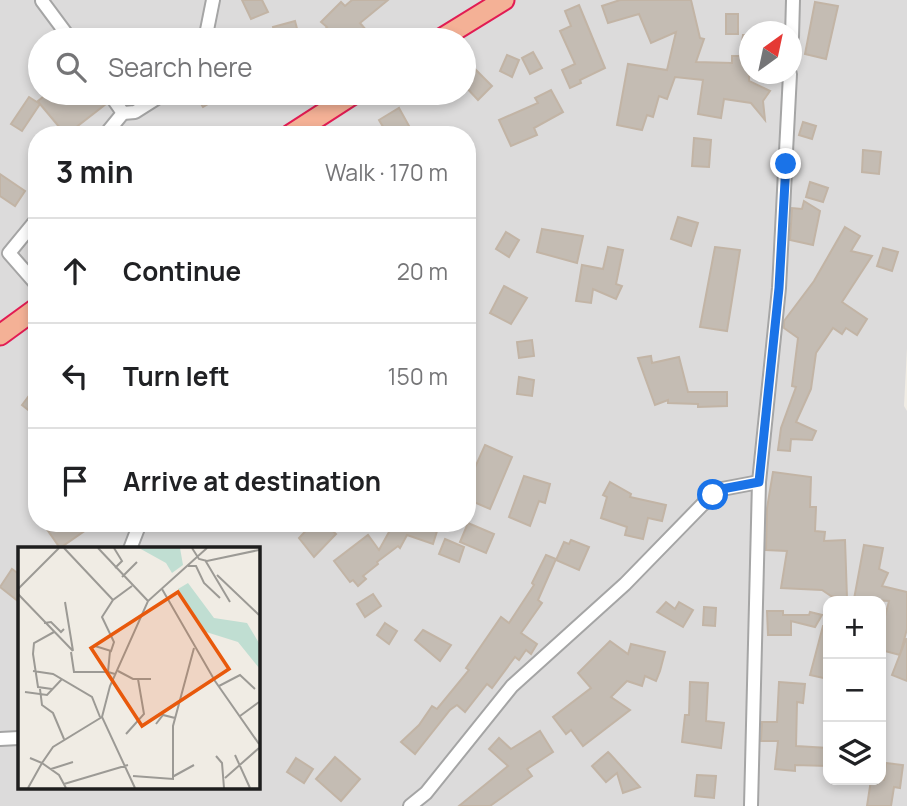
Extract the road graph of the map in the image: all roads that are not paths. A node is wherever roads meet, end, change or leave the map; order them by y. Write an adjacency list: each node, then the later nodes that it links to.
1 (213, 0): 7 (street)
2 (504, 0): 8 (highway)
3 (793, 0): 5 (street)
4 (42, 1): 6 (street)
5 (792, 21)
6 (62, 28)
7 (207, 28)
8 (458, 28)
9 (789, 84): 21 (street)
10 (117, 105): 13 (street)
11 (146, 105): 13 (street)
12 (336, 105): 15 (highway)
13 (123, 113): 14 (street)
14 (112, 126)
15 (304, 126)
16 (28, 228): 17 (street)
17 (5, 251): 18 (street)
18 (28, 275)
19 (28, 315): 20 (highway)
20 (0, 335)
21 (759, 482): 24 (street); 25 (street)
22 (18, 738): 23 (street)
23 (0, 739)
24 (410, 806)
25 (751, 806)

